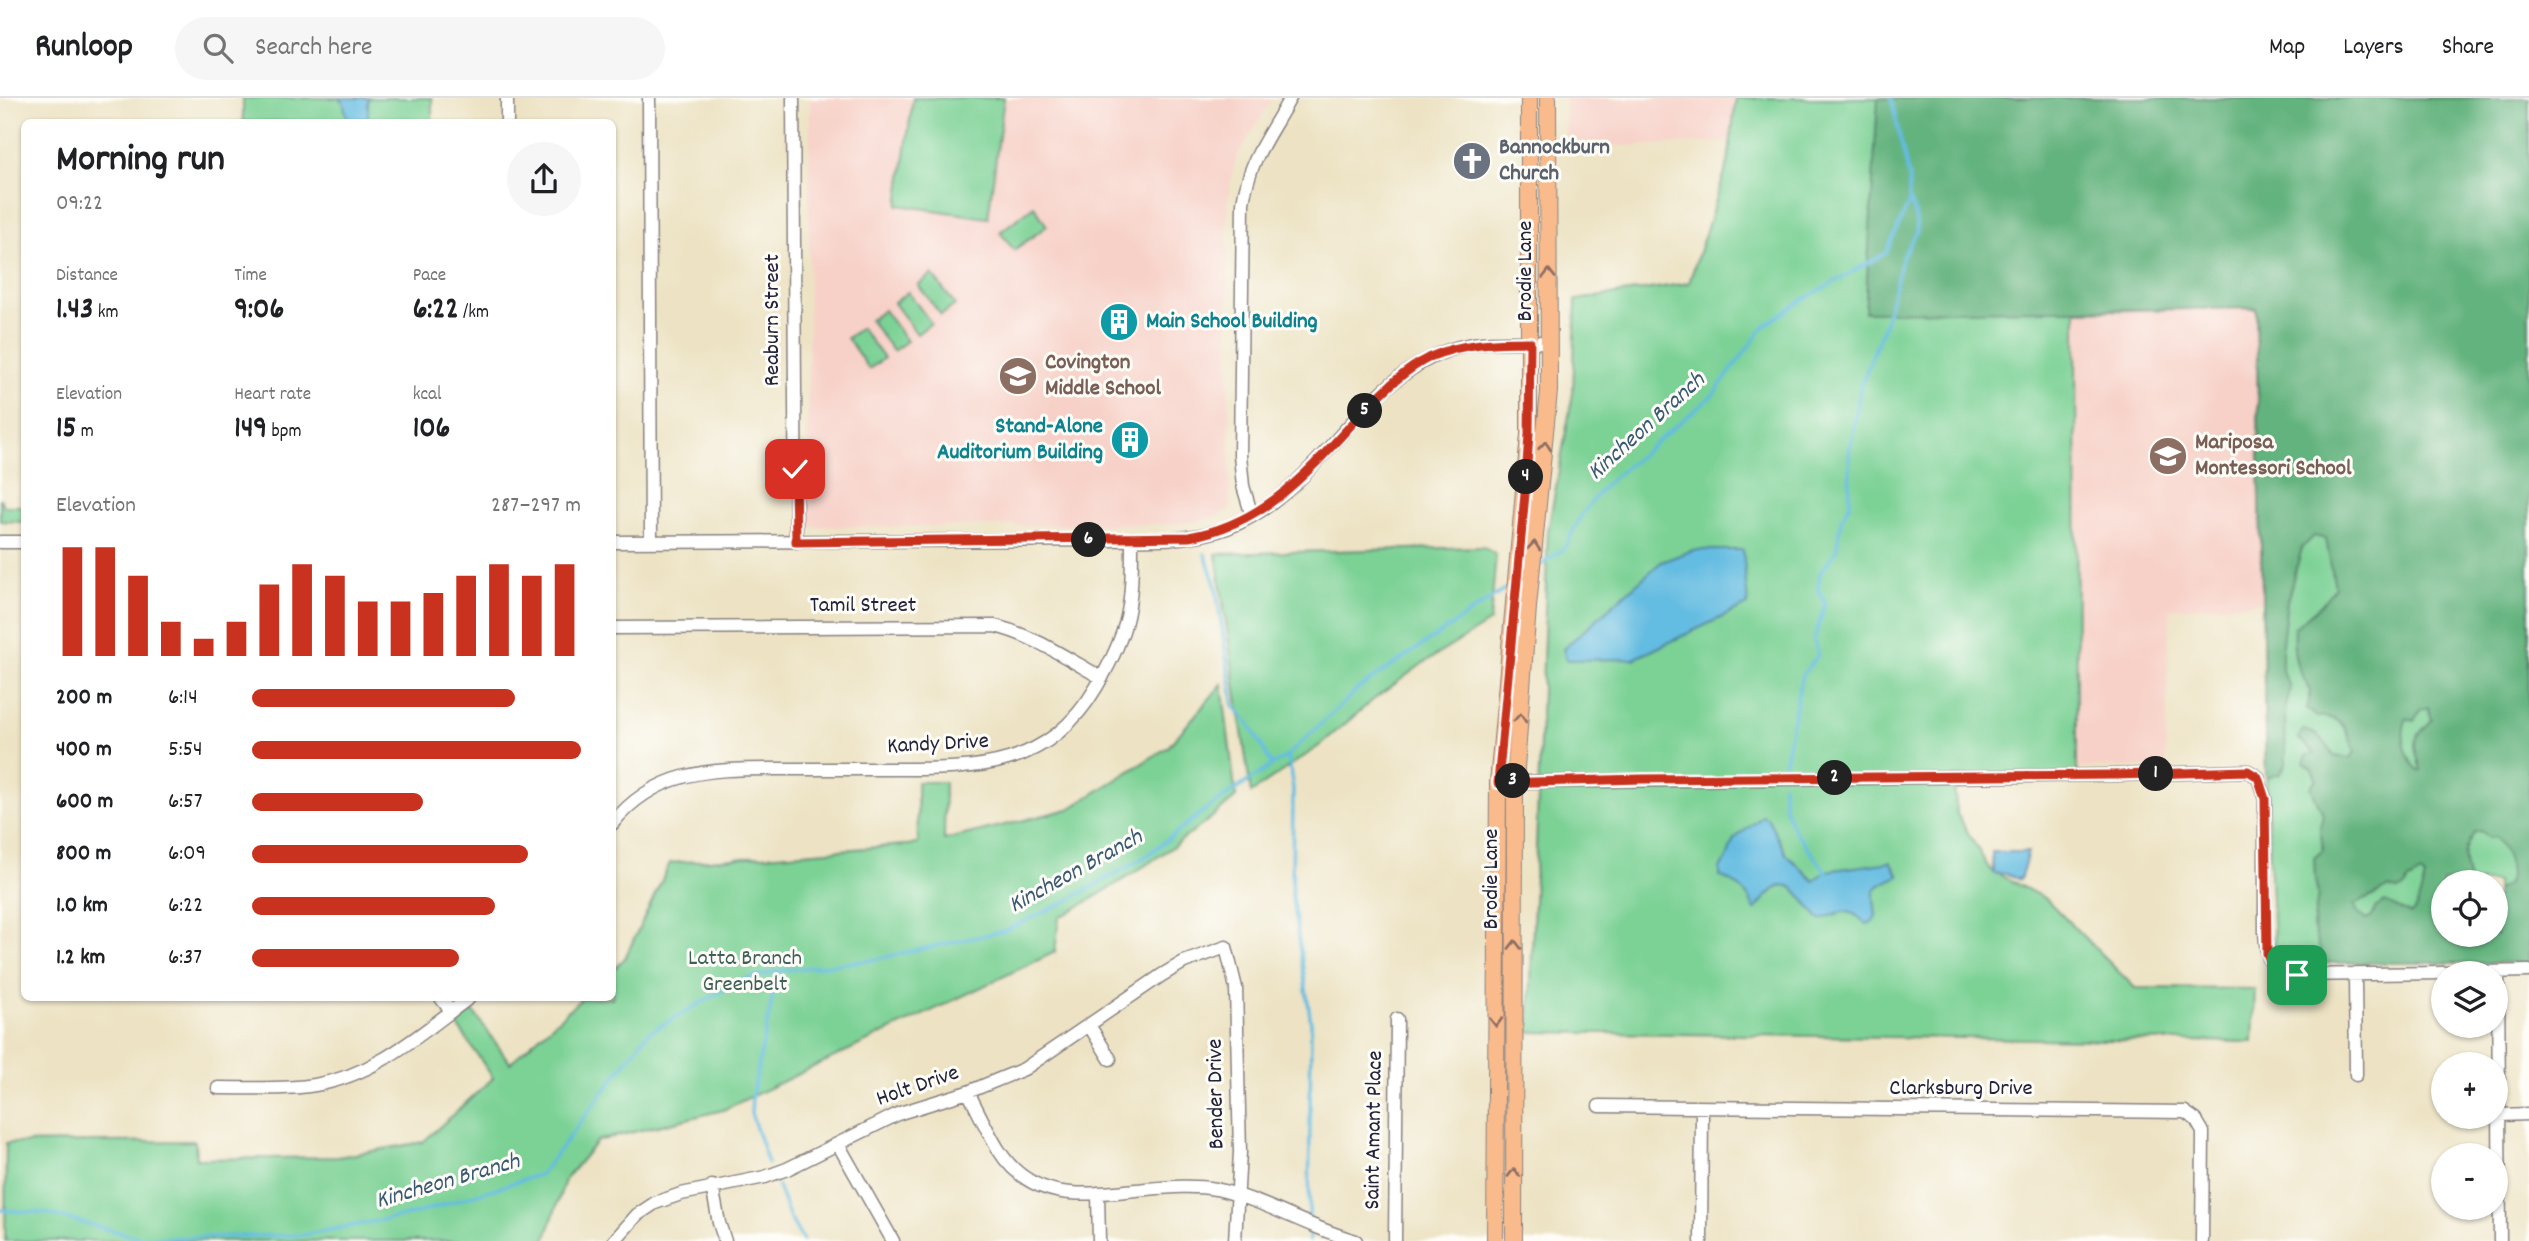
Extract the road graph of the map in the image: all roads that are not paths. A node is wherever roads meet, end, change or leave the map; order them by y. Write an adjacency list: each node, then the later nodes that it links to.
1 (507, 98): 7 (street)
2 (649, 98): 15 (street)
3 (793, 98): 16 (street, Reaburn Street)
4 (1290, 98): 10 (street)
5 (1529, 98): 8 (main road, Brodie Lane)
6 (1548, 98): 9 (main road, Brodie Lane, one-way to 6)
7 (507, 119)
8 (1530, 342): 9 (street); 10 (street); 17 (main road, Brodie Lane)
9 (1549, 342): 17 (main road, Brodie Lane, one-way to 9)
10 (1252, 516): 11 (street)
11 (1132, 539): 16 (street); 19 (street, Kandy Drive)
12 (0, 542): 13 (street)
13 (21, 542)
14 (616, 542): 15 (street)
15 (651, 542): 16 (street)
16 (796, 542)
17 (1521, 611): 20 (main road, Brodie Lane, one-way to 17); 21 (main road, Brodie Lane)
18 (616, 628): 19 (street, Tamil Street)
19 (1101, 678): 22 (street, Kandy Drive)
20 (1515, 781): 21 (street); 27 (street); 54 (main road, Brodie Lane, one-way to 20)
21 (1498, 783): 53 (main road, Brodie Lane, one-way to 53)
22 (618, 808)
23 (1226, 947): 32 (street, Holt Drive); 45 (street, Bender Drive)
24 (2529, 971): 25 (street)
25 (2508, 972)
26 (2431, 973): 27 (street)
27 (2355, 975): 34 (street)
28 (443, 1001): 30 (street)
29 (465, 1001): 30 (street)
30 (451, 1011): 35 (street)
31 (1397, 1019): 52 (street, Saint Amant Place)
32 (1088, 1025): 33 (street); 36 (street, Holt Drive)
33 (1110, 1059)
34 (2356, 1075)
35 (218, 1088)
36 (968, 1092): 42 (street, Holt Drive); 44 (street)
37 (1599, 1106): 38 (street, Clarksburg Drive)
38 (1702, 1108): 55 (street); 56 (street, Clarksburg Drive)
39 (2529, 1114): 40 (street)
40 (2508, 1115)
41 (2499, 1129): 57 (street)
42 (838, 1144): 43 (street, Holt Drive); 48 (street)
43 (712, 1186): 46 (street, Holt Drive); 47 (street)
44 (1098, 1193): 45 (street); 49 (street)
45 (1236, 1195): 50 (street, Bender Drive); 51 (street)
46 (614, 1241)
47 (725, 1241)
48 (893, 1241)
49 (1099, 1241)
50 (1234, 1241)
51 (1356, 1241)
52 (1395, 1241)
53 (1495, 1241)
54 (1514, 1241)
55 (1701, 1241)
56 (2202, 1241)
57 (2500, 1241)

